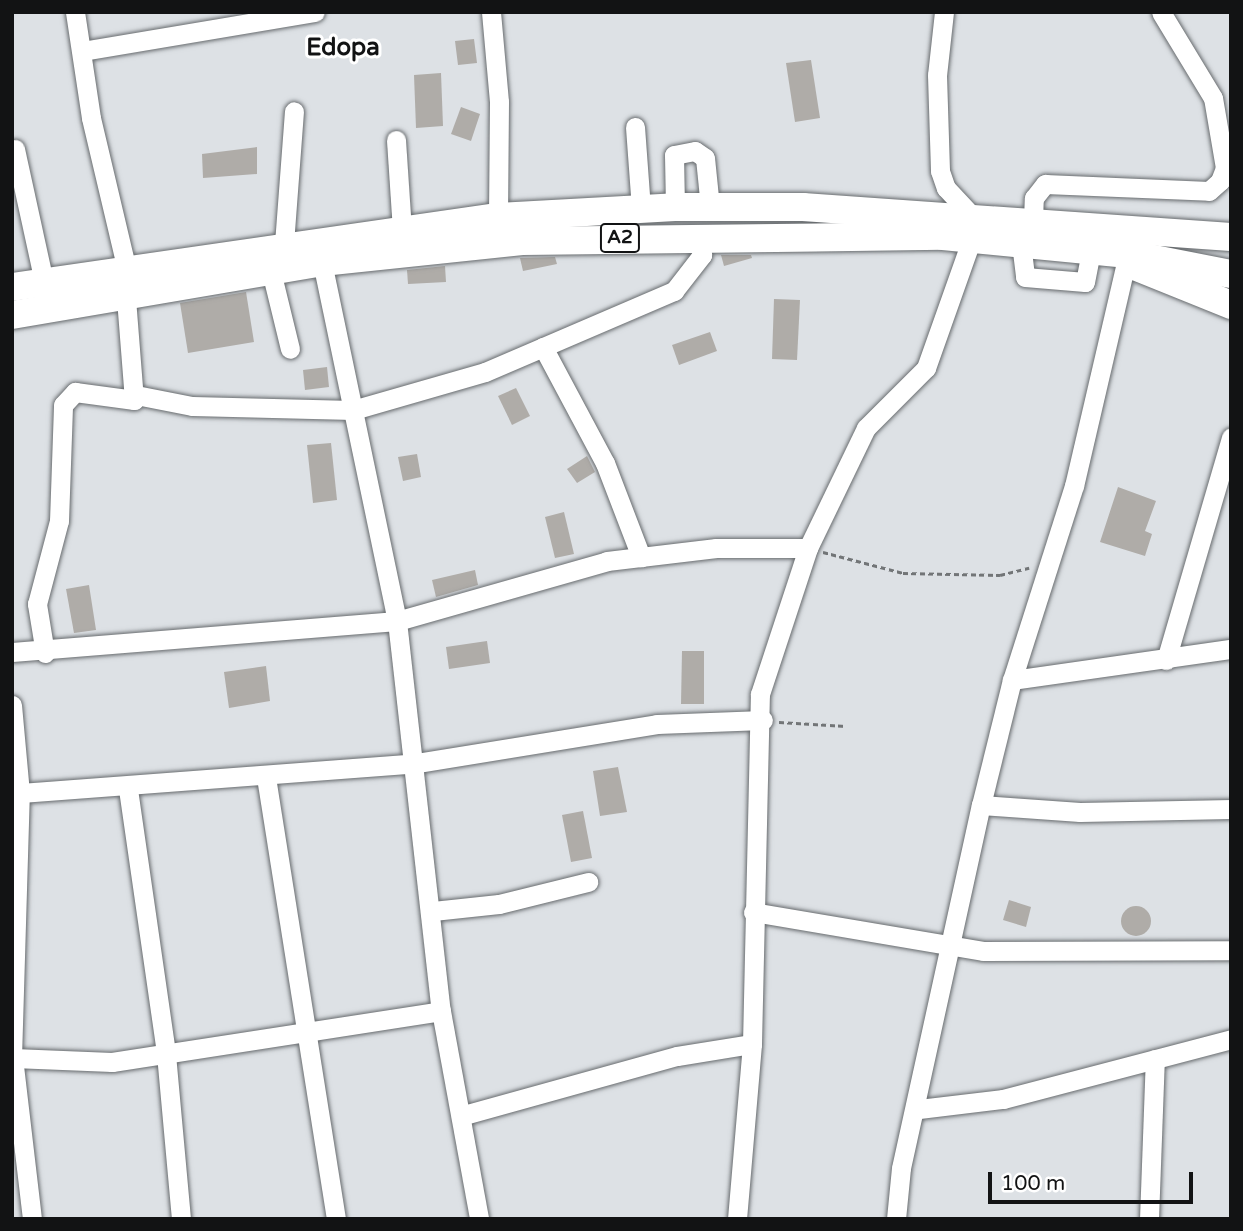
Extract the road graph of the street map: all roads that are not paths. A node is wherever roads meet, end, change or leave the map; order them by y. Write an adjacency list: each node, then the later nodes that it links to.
1 (75, 12): 7 (street)
2 (315, 12): 6 (street)
3 (491, 12): 15 (street)
4 (944, 12): 17 (street)
5 (1161, 12): 19 (street)
6 (263, 16): 7 (street)
7 (82, 51): 29 (street)
8 (294, 111): 23 (street)
9 (635, 127): 14 (street)
10 (396, 140): 18 (street)
11 (15, 149): 28 (street)
12 (675, 195): 13 (highway, A2); 13 (street); 14 (highway, A2)
13 (709, 195): 17 (highway, A2)
14 (641, 209): 15 (highway, A2)
15 (498, 217): 18 (highway, A2)
16 (1231, 218): 21 (highway)
17 (972, 227): 19 (highway, A2); 20 (highway, A2); 38 (street)
18 (402, 230): 23 (highway, A2)
19 (1027, 232): 21 (highway, A2); 24 (highway, A2)
20 (698, 236): 25 (highway, A2); 33 (street)
21 (1188, 236): 22 (highway, A2)
22 (1231, 237)
23 (284, 244): 29 (highway, A2)
24 (1127, 258): 27 (highway); 31 (highway); 45 (street)
25 (322, 262): 26 (highway, A2); 36 (street)
26 (271, 271): 29 (highway, A2); 34 (street)
27 (1231, 274)
28 (44, 282): 29 (highway, A2); 30 (highway, A2)
29 (126, 284): 32 (highway, A2); 35 (street)
30 (12, 287)
31 (1231, 305)
32 (12, 315)
33 (543, 347): 36 (street); 39 (street)
34 (290, 349)
35 (136, 395): 36 (street); 43 (street)
36 (354, 410): 40 (street)
37 (1231, 437): 44 (street)
38 (808, 548): 39 (street); 47 (street)
39 (641, 556): 40 (street)
40 (397, 621): 43 (street); 48 (street)
41 (1231, 649): 44 (street)
42 (12, 652): 43 (street)
43 (46, 653)
44 (1166, 660): 45 (street)
45 (1012, 680): 52 (street)
46 (12, 705): 51 (street)
47 (763, 720): 48 (street); 56 (street)
48 (418, 763): 49 (street); 55 (street)
49 (266, 777): 50 (street); 61 (street)
50 (128, 789): 51 (street); 64 (street)
51 (20, 793): 57 (street)
52 (981, 805): 53 (street); 58 (street)
53 (1231, 809)
54 (588, 882): 55 (street)
55 (433, 911): 60 (street)
56 (753, 912): 58 (street); 63 (street)
57 (14, 920): 65 (street)
58 (949, 944): 59 (street); 67 (street)
59 (1231, 950)
60 (441, 1011): 61 (street); 68 (street)
61 (309, 1036): 64 (street); 71 (street)
62 (1231, 1039): 66 (street)
63 (752, 1044): 68 (street); 73 (street)
64 (166, 1054): 65 (street); 70 (street)
65 (13, 1058): 69 (street)
66 (1155, 1059): 67 (street); 75 (street)
67 (919, 1109): 74 (street)
68 (464, 1115): 72 (street)
69 (25, 1210)
70 (181, 1219)
71 (336, 1219)
72 (479, 1219)
73 (737, 1219)
74 (896, 1219)
75 (1149, 1219)

